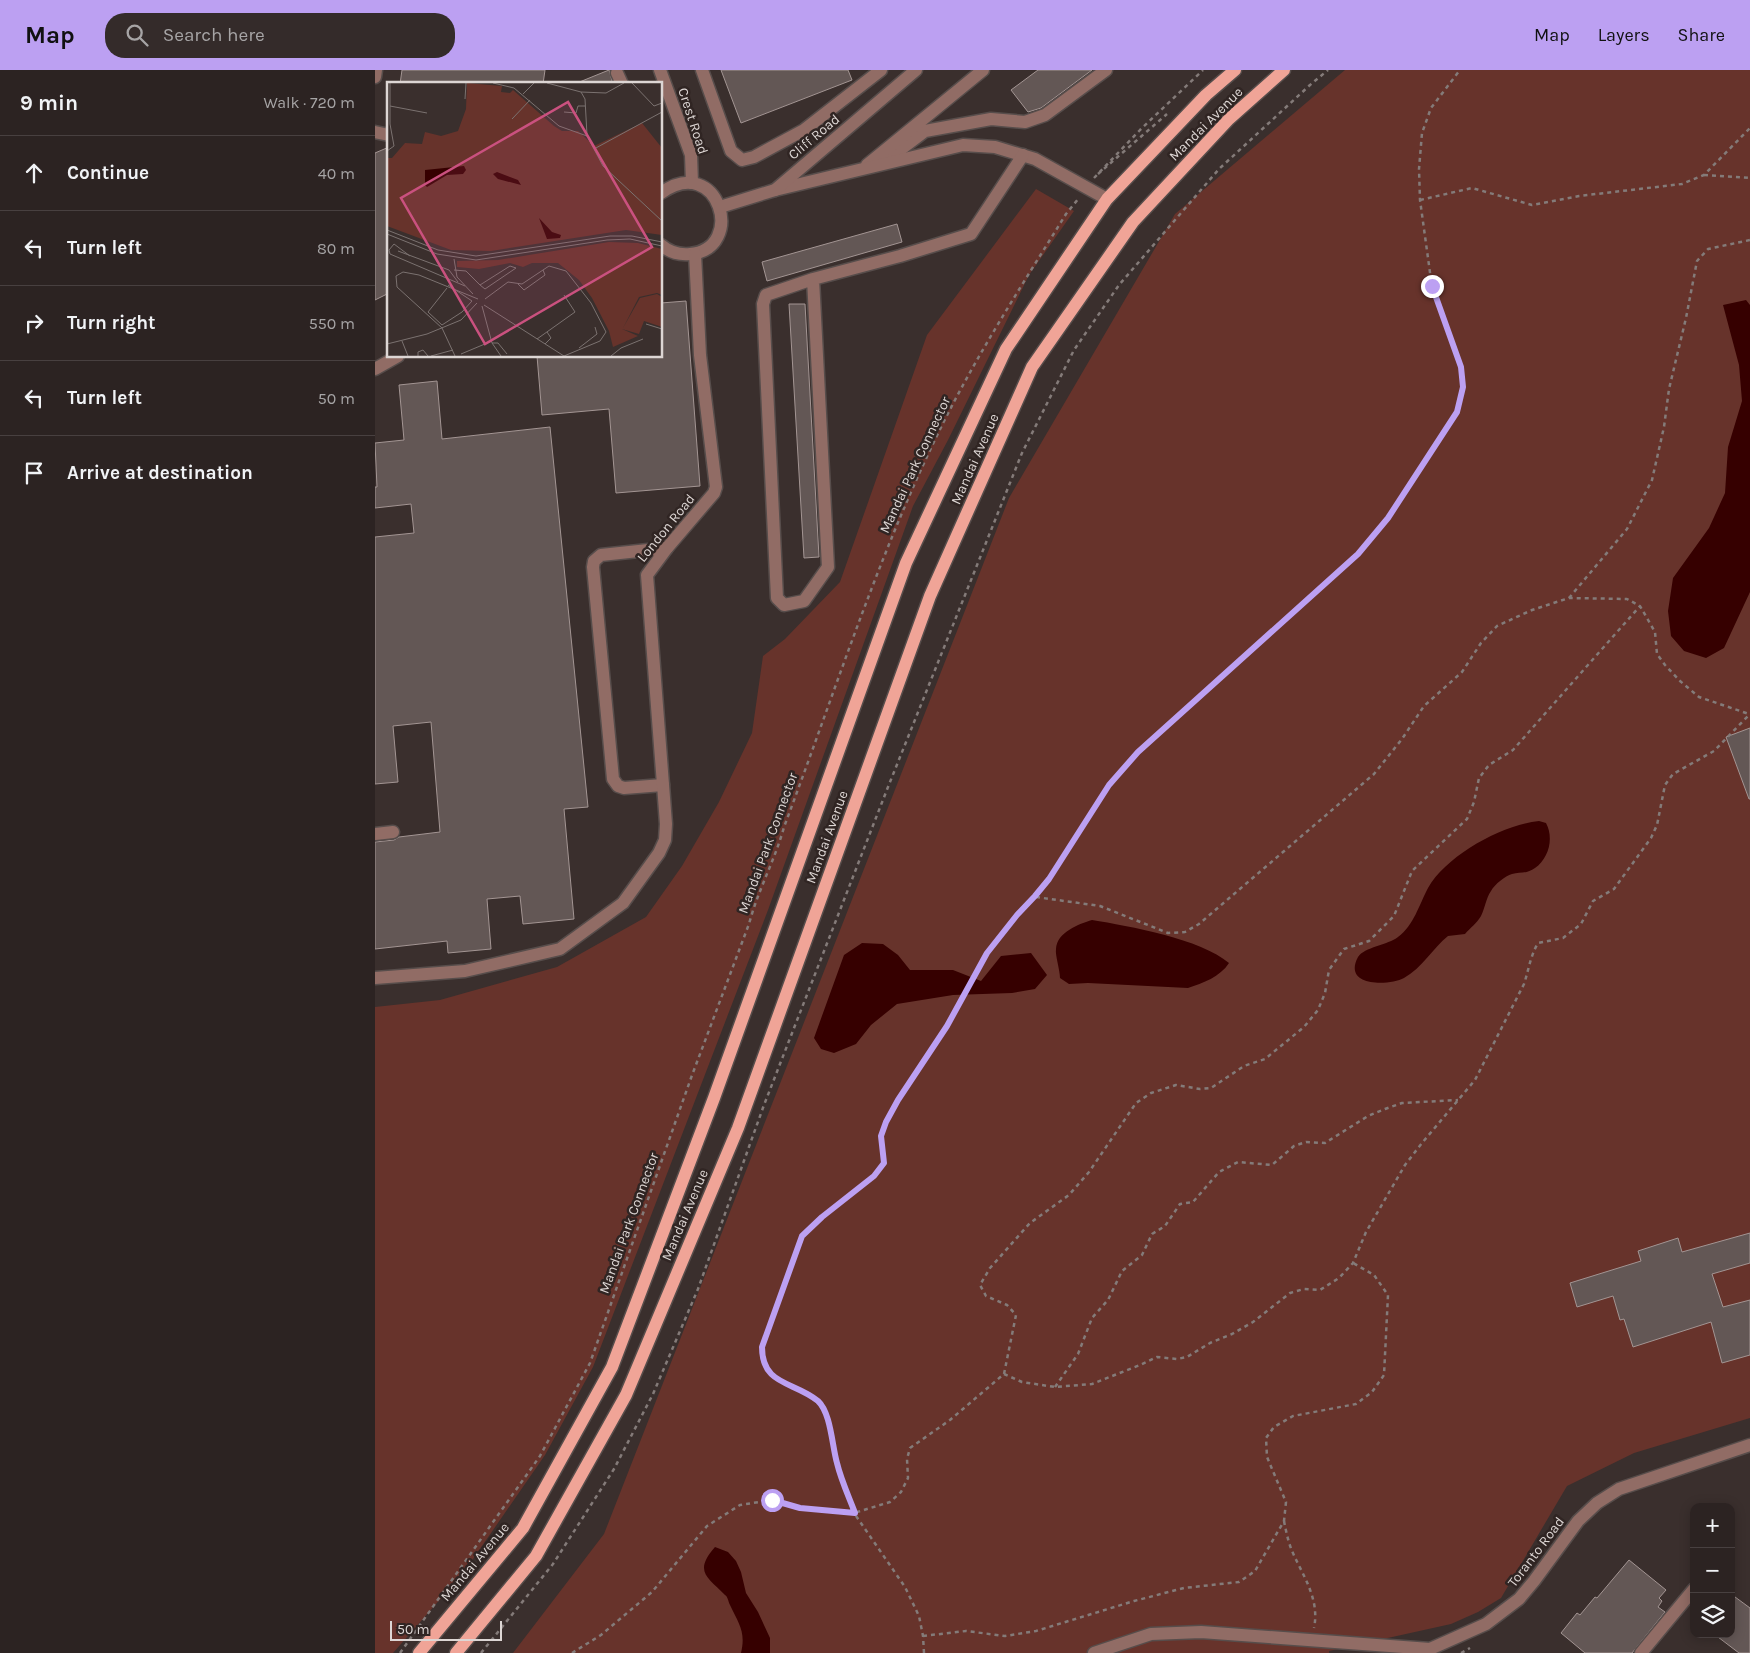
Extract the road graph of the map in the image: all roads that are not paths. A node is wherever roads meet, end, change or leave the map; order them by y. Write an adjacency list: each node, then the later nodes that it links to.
1 (376, 70): 9 (street)
2 (703, 70): 3 (street)
3 (881, 70)
4 (916, 70): 16 (street, Cliff Road)
5 (983, 70): 14 (street)
6 (1106, 70): 13 (street)
7 (1235, 70): 18 (main road, Mandai Avenue)
8 (1285, 70): 35 (main road, Mandai Avenue)
9 (375, 77)
10 (663, 86): 11 (street, Crest Road)
11 (667, 107): 15 (street, Crest Road)
12 (1023, 155): 13 (street); 18 (street); 22 (street)
13 (883, 163): 14 (street)
14 (863, 168): 16 (street)
15 (693, 183): 17 (street); 19 (street)
16 (775, 190): 19 (street, Cliff Road)
17 (663, 192)
18 (1107, 200): 34 (main road, Mandai Avenue)
19 (720, 207): 21 (street)
20 (663, 246): 21 (street)
21 (695, 254): 25 (street, London Road)
22 (813, 279): 22 (street)
23 (394, 358): 24 (street)
24 (375, 369)
25 (667, 548): 26 (street, London Road); 26 (street)
26 (663, 785): 29 (street, London Road)
27 (393, 832): 28 (street)
28 (375, 834)
29 (375, 978)
30 (1750, 1445): 33 (street, Toranto Road)
31 (1691, 1593): 37 (street)
32 (1310, 1647): 33 (street, Toranto Road); 36 (street, Toranto Road)
33 (1435, 1651)
34 (419, 1653)
35 (456, 1653)
36 (1094, 1653)
37 (1641, 1653)

